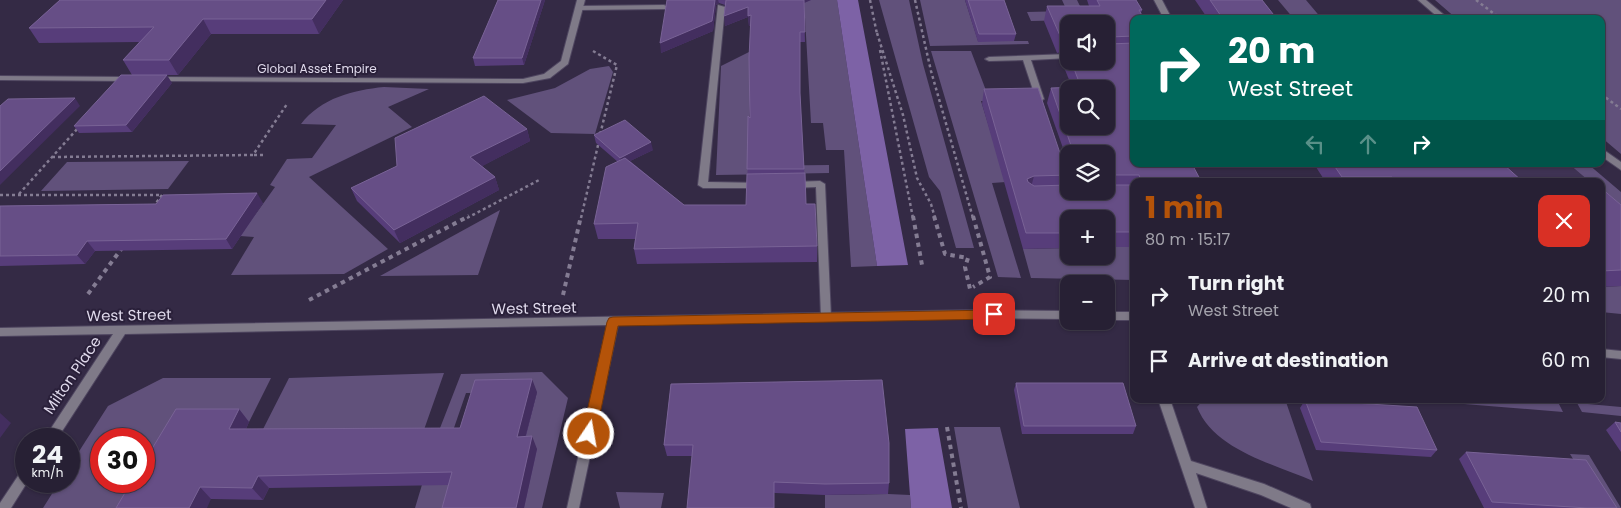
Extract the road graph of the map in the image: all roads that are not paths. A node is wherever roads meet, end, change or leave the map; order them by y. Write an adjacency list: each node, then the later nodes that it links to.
1 (1158, 0): 6 (street)
2 (1422, 0): 7 (street)
3 (580, 4): 4 (street); 13 (street, Global Asset Empire)
4 (664, 7)
5 (721, 7): 20 (street)
6 (1166, 15)
7 (1440, 15)
8 (1060, 56): 9 (street)
9 (1026, 58): 10 (street); 14 (street)
10 (989, 59)
11 (0, 78): 12 (street)
12 (134, 79)
13 (144, 79)
14 (1041, 104)
15 (1605, 153): 16 (street)
16 (1621, 167)
17 (1060, 315): 20 (street, West Street)
18 (1115, 316): 19 (street)
19 (1130, 316)
20 (826, 318): 21 (street, West Street)
21 (613, 322): 22 (street, West Street); 31 (street)
22 (122, 330): 23 (street, West Street); 27 (street, Milton Place)
23 (0, 332)
24 (1605, 354): 25 (street)
25 (1621, 355)
26 (1165, 403): 28 (street)
27 (57, 428)
28 (1186, 466): 32 (street); 33 (street)
29 (15, 491): 30 (street)
30 (4, 508)
31 (573, 508)
32 (1201, 508)
33 (1306, 508)

